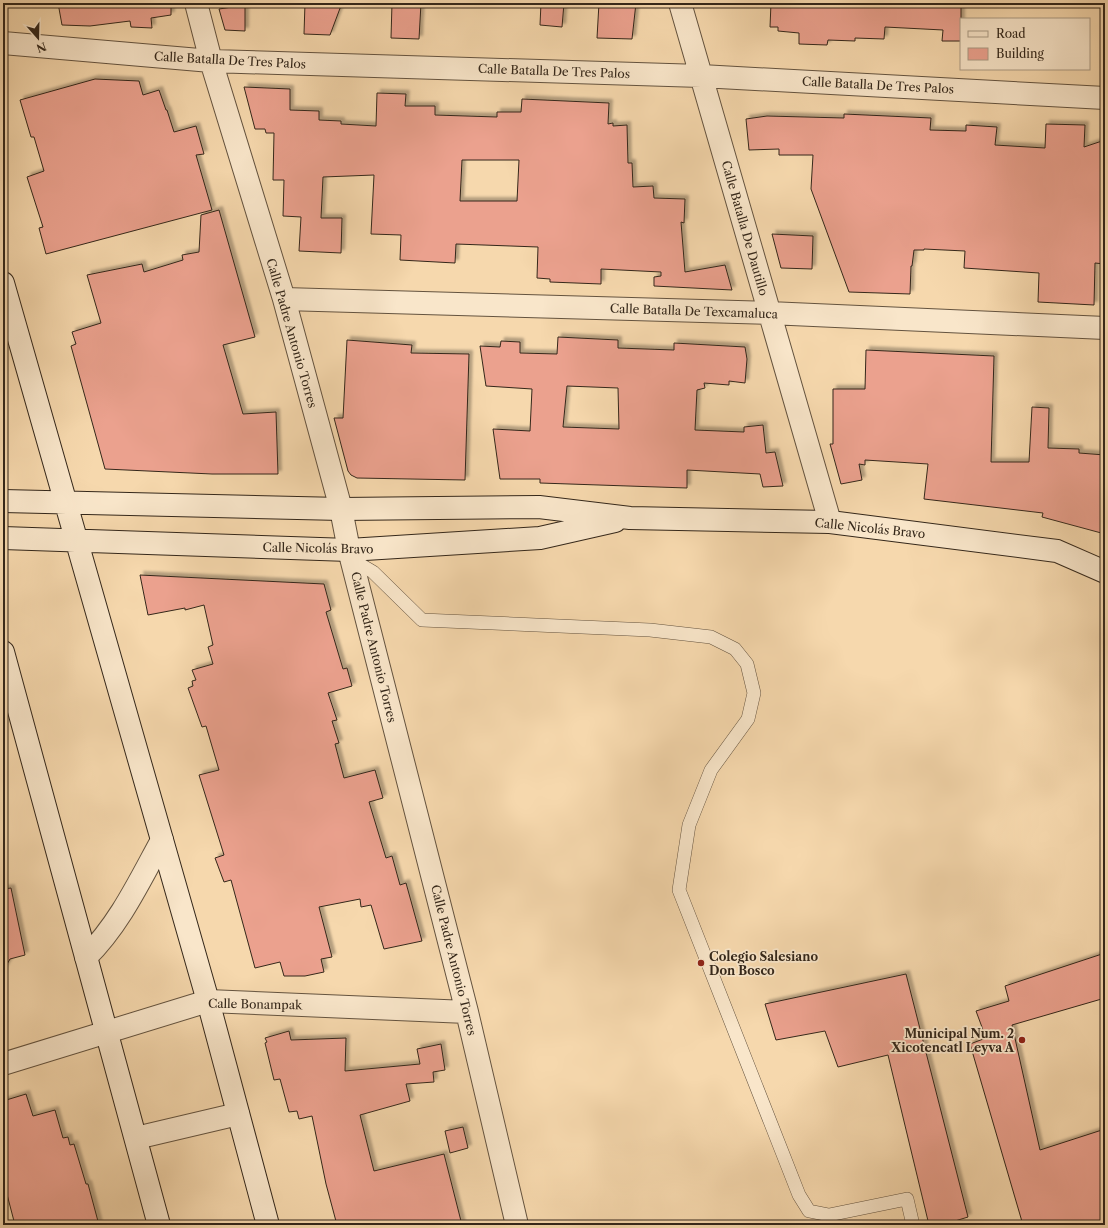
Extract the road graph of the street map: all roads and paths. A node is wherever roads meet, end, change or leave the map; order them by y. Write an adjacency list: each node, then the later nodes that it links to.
1 (196, 3): 4 (street, Calle Padre Antonio Torres)
2 (680, 3): 5 (street, Calle Batalla De Dautillo)
3 (3, 43): 4 (street, Calle Batalla De Tres Palos)
4 (211, 61): 5 (street, Calle Batalla De Tres Palos); 8 (street, Calle Padre Antonio Torres)
5 (701, 76): 6 (street, Calle Batalla De Tres Palos); 9 (street, Calle Batalla De Dautillo)
6 (1105, 98)
7 (3, 283): 12 (street)
8 (284, 299): 9 (street, Calle Batalla De Texcamaluca); 13 (street, Calle Padre Antonio Torres)
9 (769, 313): 10 (street, Calle Batalla De Texcamaluca); 15 (street, Calle Batalla De Dautillo)
10 (1105, 328)
11 (3, 501): 12 (street, Calle Nicolás Bravo)
12 (65, 503): 13 (street, Calle Nicolás Bravo); 17 (street)
13 (341, 509): 14 (street, Calle Nicolás Bravo); 18 (street, Calle Padre Antonio Torres)
14 (630, 518): 15 (street, Calle Nicolás Bravo); 18 (street, Calle Nicolás Bravo)
15 (830, 522): 19 (street, Calle Nicolás Bravo)
16 (3, 538): 17 (street, Calle Nicolás Bravo)
17 (76, 540): 18 (street, Calle Nicolás Bravo); 21 (street)
18 (350, 555): 24 (street, Calle Padre Antonio Torres); 32 (lane)
19 (1105, 572)
20 (3, 652): 22 (street)
21 (162, 840): 22 (street); 23 (street)
22 (86, 957): 25 (street)
23 (208, 1001): 24 (street, Calle Bonampak); 25 (street, Calle Bonampak); 27 (street)
24 (467, 1012): 31 (street, Calle Padre Antonio Torres)
25 (107, 1032): 26 (street, Calle Bonampak); 28 (street)
26 (3, 1064)
27 (238, 1114): 28 (street); 30 (street)
28 (136, 1138): 29 (street)
29 (159, 1225)
30 (268, 1225)
31 (517, 1225)
32 (913, 1225)

